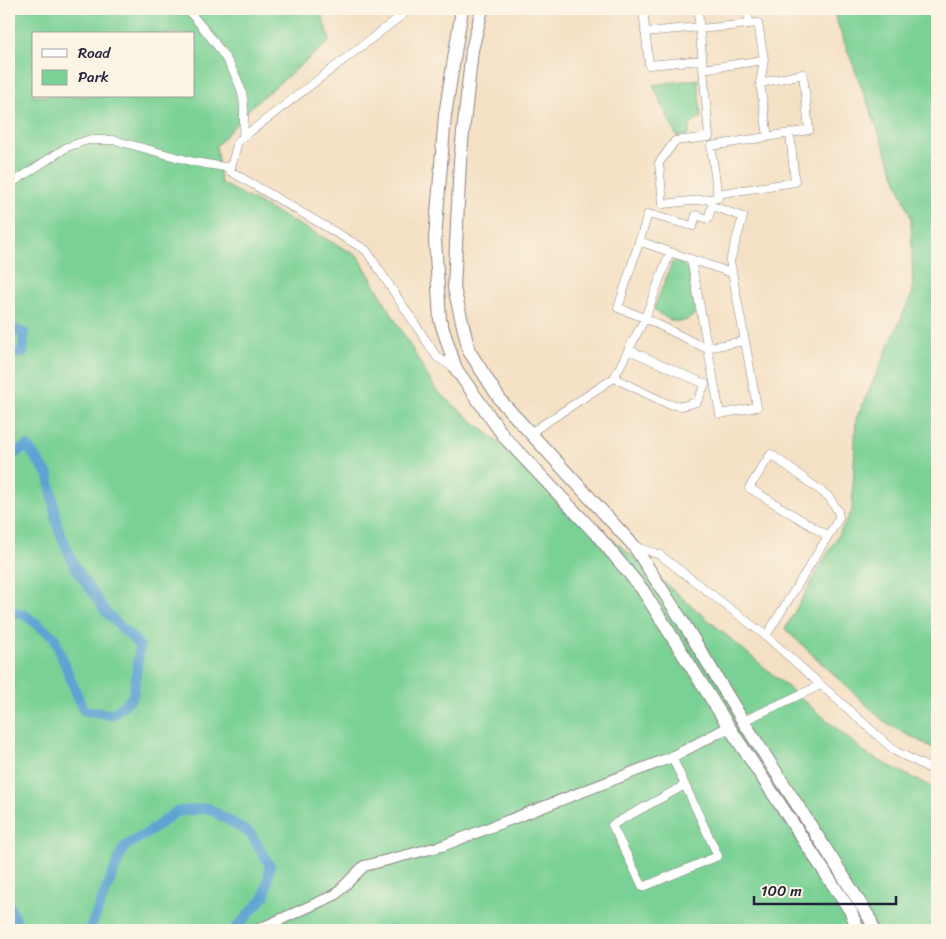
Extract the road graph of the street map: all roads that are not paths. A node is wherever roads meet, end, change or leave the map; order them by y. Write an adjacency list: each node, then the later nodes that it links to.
1 (187, 9): 16 (street)
2 (410, 9): 16 (street)
3 (462, 9): 31 (main road)
4 (482, 9): 35 (main road)
5 (643, 9): 10 (street)
6 (698, 9): 9 (street)
7 (748, 9): 8 (street)
8 (749, 24): 9 (street); 12 (street)
9 (700, 28): 10 (street); 11 (street)
10 (645, 32): 11 (street)
11 (702, 60): 13 (street)
12 (764, 60): 13 (street); 14 (street)
13 (703, 69): 17 (street)
14 (760, 83): 15 (street); 18 (street)
15 (790, 134): 18 (street); 22 (street)
16 (243, 137): 20 (street)
17 (710, 137): 19 (street); 22 (street)
18 (768, 137): 19 (street)
19 (711, 146): 22 (street)
20 (231, 168): 21 (street); 31 (street)
21 (9, 185)
22 (717, 194)
23 (640, 241): 24 (street); 26 (street); 27 (street)
24 (670, 252): 25 (street); 27 (street)
25 (691, 259): 26 (street); 29 (street)
26 (732, 273): 28 (street)
27 (645, 318): 29 (street); 30 (street)
28 (745, 341): 29 (street); 33 (street)
29 (709, 347): 33 (street)
30 (628, 350): 32 (street); 34 (street)
31 (456, 369): 41 (main road)
32 (614, 378): 34 (street); 35 (street)
33 (714, 382): 34 (street)
34 (705, 384)
35 (530, 433): 37 (main road)
36 (828, 536): 36 (street); 38 (street)
37 (634, 546): 38 (street); 40 (main road)
38 (766, 636): 39 (street)
39 (821, 686): 40 (street); 43 (street)
40 (743, 721): 47 (main road)
41 (729, 727): 42 (street); 46 (main road)
42 (672, 757): 44 (street); 45 (street)
43 (937, 772)
44 (685, 785): 44 (street)
45 (257, 930)
46 (858, 930)
47 (874, 930)

